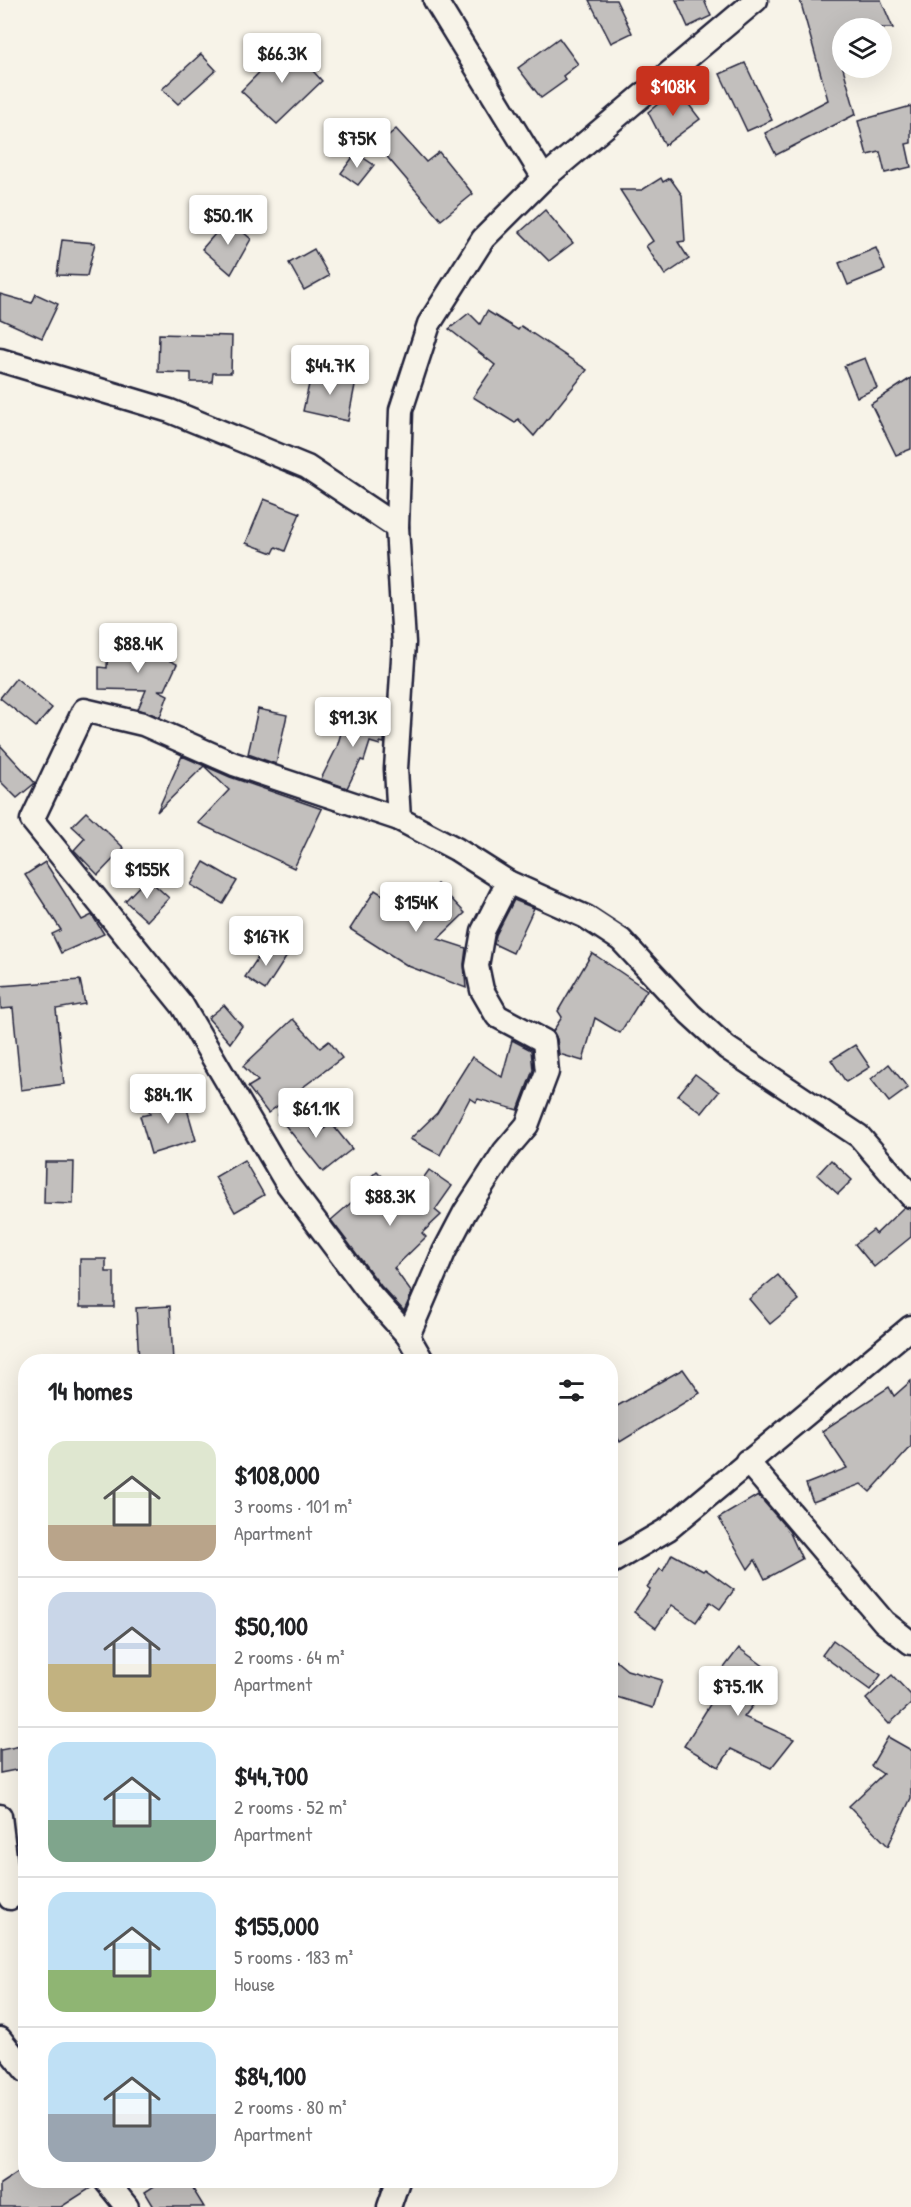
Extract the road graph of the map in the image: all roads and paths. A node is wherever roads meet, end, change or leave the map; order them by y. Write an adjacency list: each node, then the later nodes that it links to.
1 (435, 0): 3 (street)
2 (756, 0): 3 (street)
3 (544, 178): 5 (street)
4 (0, 360): 5 (street)
5 (397, 526): 6 (street)
6 (399, 819): 7 (street); 10 (street)
7 (508, 882): 8 (street); 10 (street)
8 (911, 1196)
9 (911, 1327): 12 (street)
10 (408, 1336): 11 (street)
11 (418, 1354)
12 (747, 1461): 13 (street); 14 (street)
13 (618, 1558)
14 (911, 1643)
15 (0, 1816): 16 (street)
16 (12, 1897)
17 (0, 2039): 18 (street)
18 (18, 2060)
19 (112, 2188): 21 (street)
20 (396, 2188): 22 (street)
21 (127, 2207)
22 (389, 2207)

